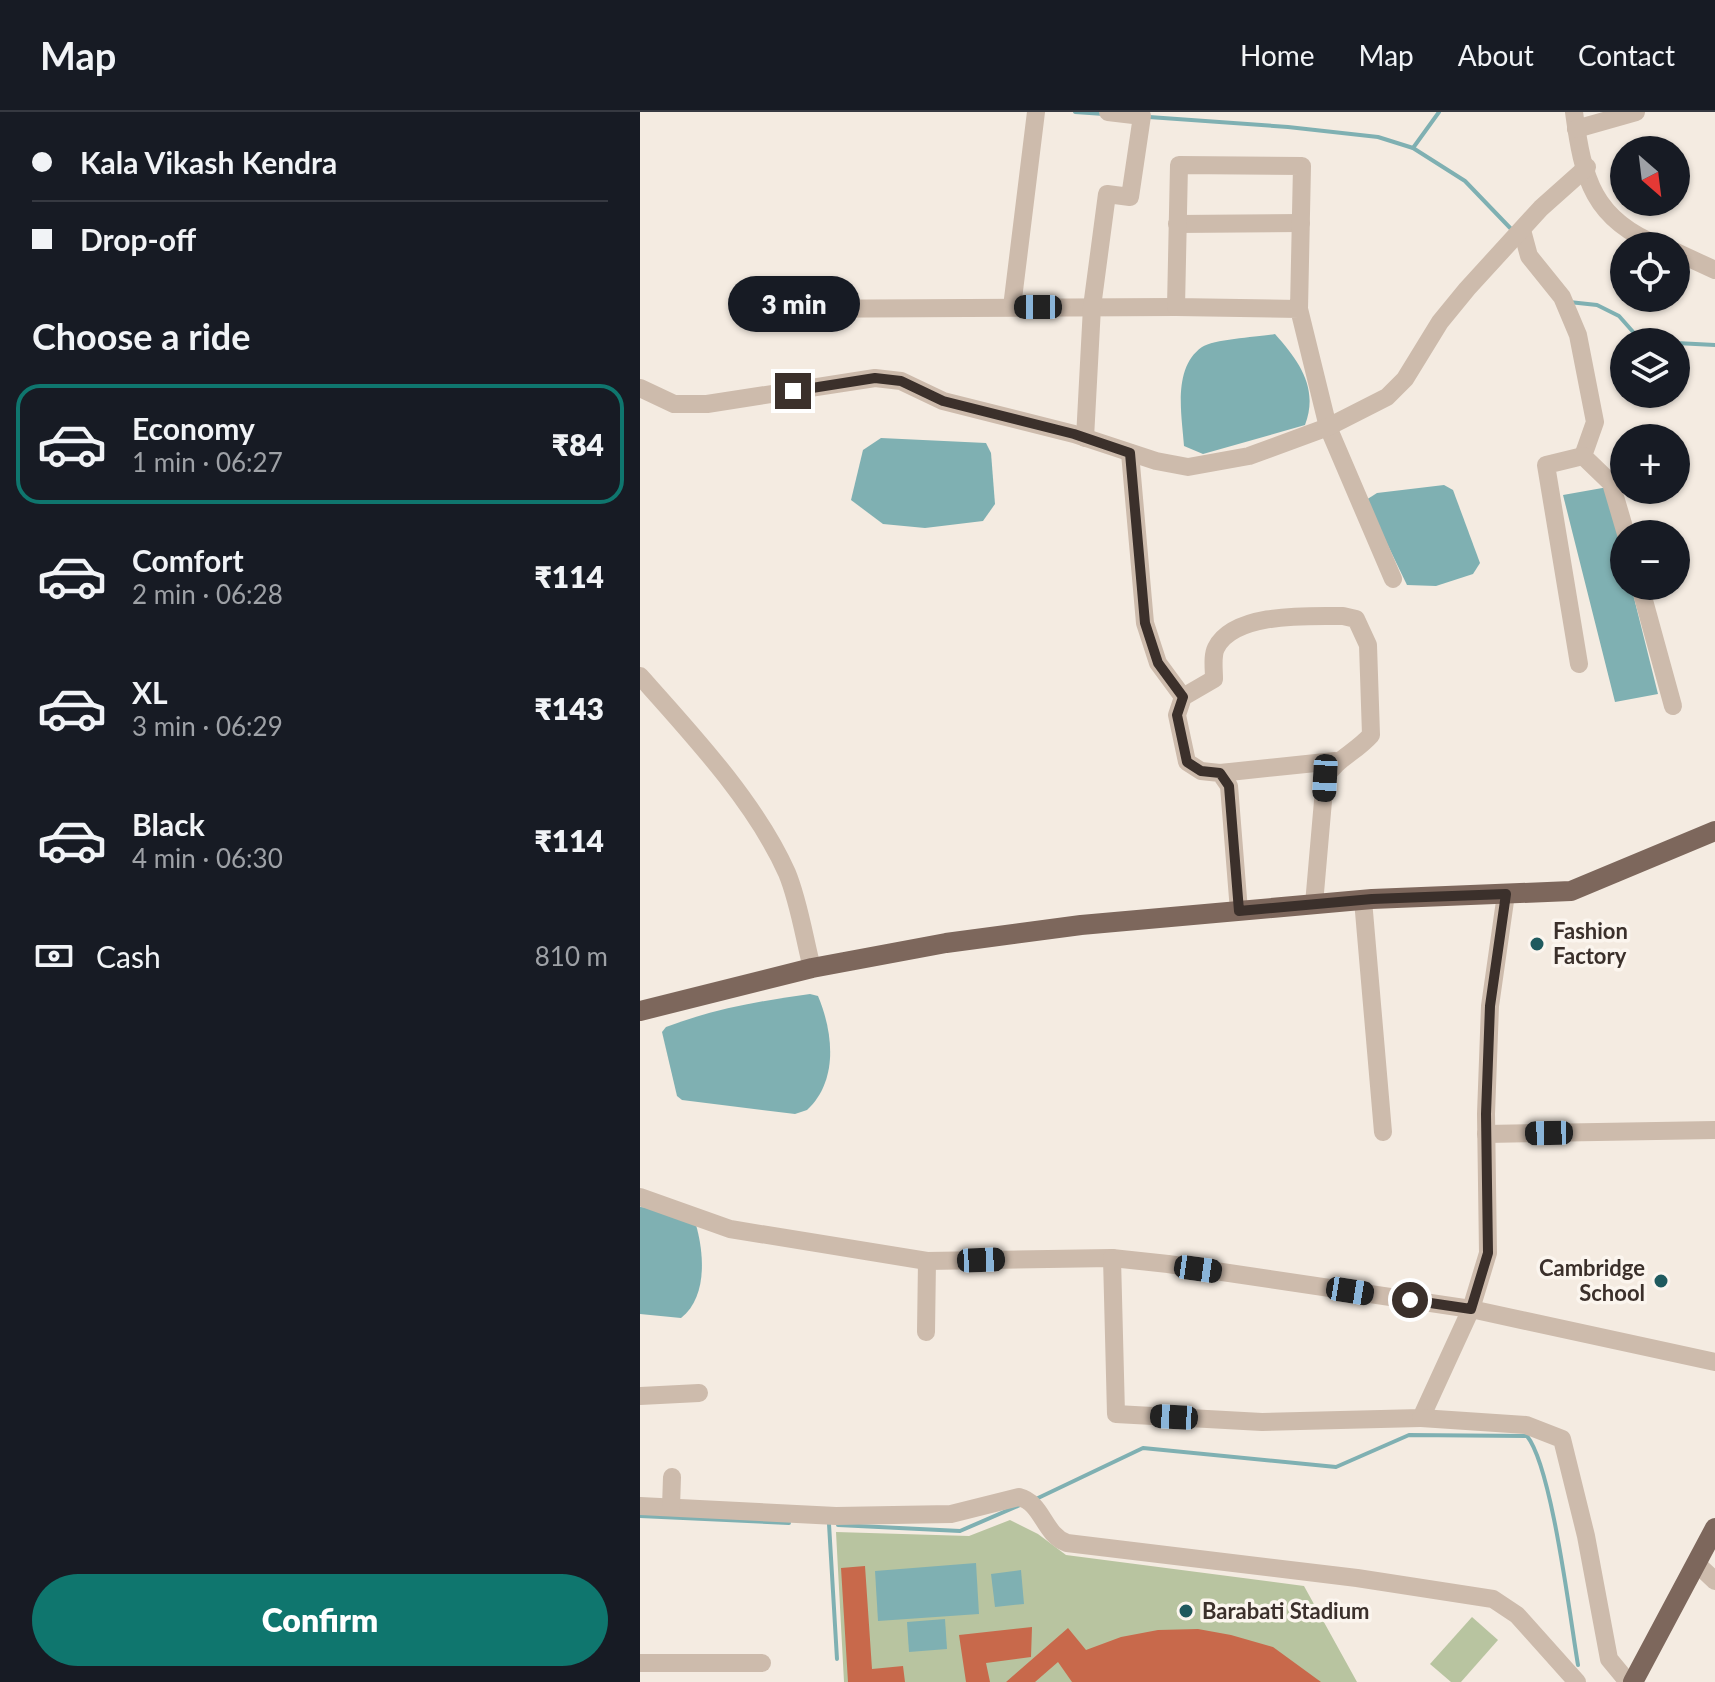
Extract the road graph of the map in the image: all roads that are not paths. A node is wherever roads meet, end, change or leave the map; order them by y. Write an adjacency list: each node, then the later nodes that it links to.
1 (1036, 112): 12 (street)
2 (1108, 112): 13 (street)
3 (1636, 112): 4 (street)
4 (1575, 120): 5 (street)
5 (1587, 167): 8 (street); 9 (street)
6 (1301, 223): 7 (street); 7 (street); 16 (street)
7 (1177, 224): 14 (street)
8 (1522, 230): 18 (street); 21 (street)
9 (1630, 232)
10 (1690, 258): 11 (street)
11 (1715, 270)
12 (1012, 307): 13 (street); 15 (street)
13 (1092, 307): 14 (street); 19 (street)
14 (1176, 307): 16 (street)
15 (766, 309)
16 (1299, 309): 18 (street)
17 (640, 388): 19 (street)
18 (1328, 427): 20 (street); 23 (street)
19 (1085, 438): 20 (street)
20 (1130, 453): 27 (street)
21 (1583, 456): 22 (street); 25 (street)
22 (1622, 520)
23 (1393, 579)
24 (1644, 600): 28 (street)
25 (1579, 664)
26 (640, 676): 36 (street)
27 (1183, 697): 29 (street); 30 (street)
28 (1673, 706)
29 (1335, 761): 30 (street); 34 (street)
30 (1220, 773): 35 (street)
31 (1715, 831): 32 (main road)
32 (1506, 894): 33 (main road); 40 (street)
33 (1363, 900): 34 (main road); 39 (street)
34 (1314, 904): 35 (main road)
35 (1239, 911): 36 (main road)
36 (812, 968): 37 (main road)
37 (640, 1011)
38 (1715, 1130): 40 (street)
39 (1383, 1132)
40 (1486, 1134): 44 (street)
41 (640, 1197): 43 (street)
42 (1112, 1258): 43 (street); 44 (street); 49 (street)
43 (927, 1261): 45 (street)
44 (1471, 1309): 46 (street); 49 (street)
45 (926, 1332)
46 (1715, 1362)
47 (699, 1393): 48 (street)
48 (640, 1396)
49 (1421, 1418): 59 (street)
50 (672, 1477): 52 (street)
51 (640, 1506): 52 (street)
52 (671, 1507): 58 (street)
53 (1715, 1528): 54 (main road)
54 (1696, 1563): 55 (street); 59 (main road)
55 (1715, 1581)
56 (640, 1663): 57 (street)
57 (762, 1663)
58 (1577, 1682)
59 (1631, 1682)

